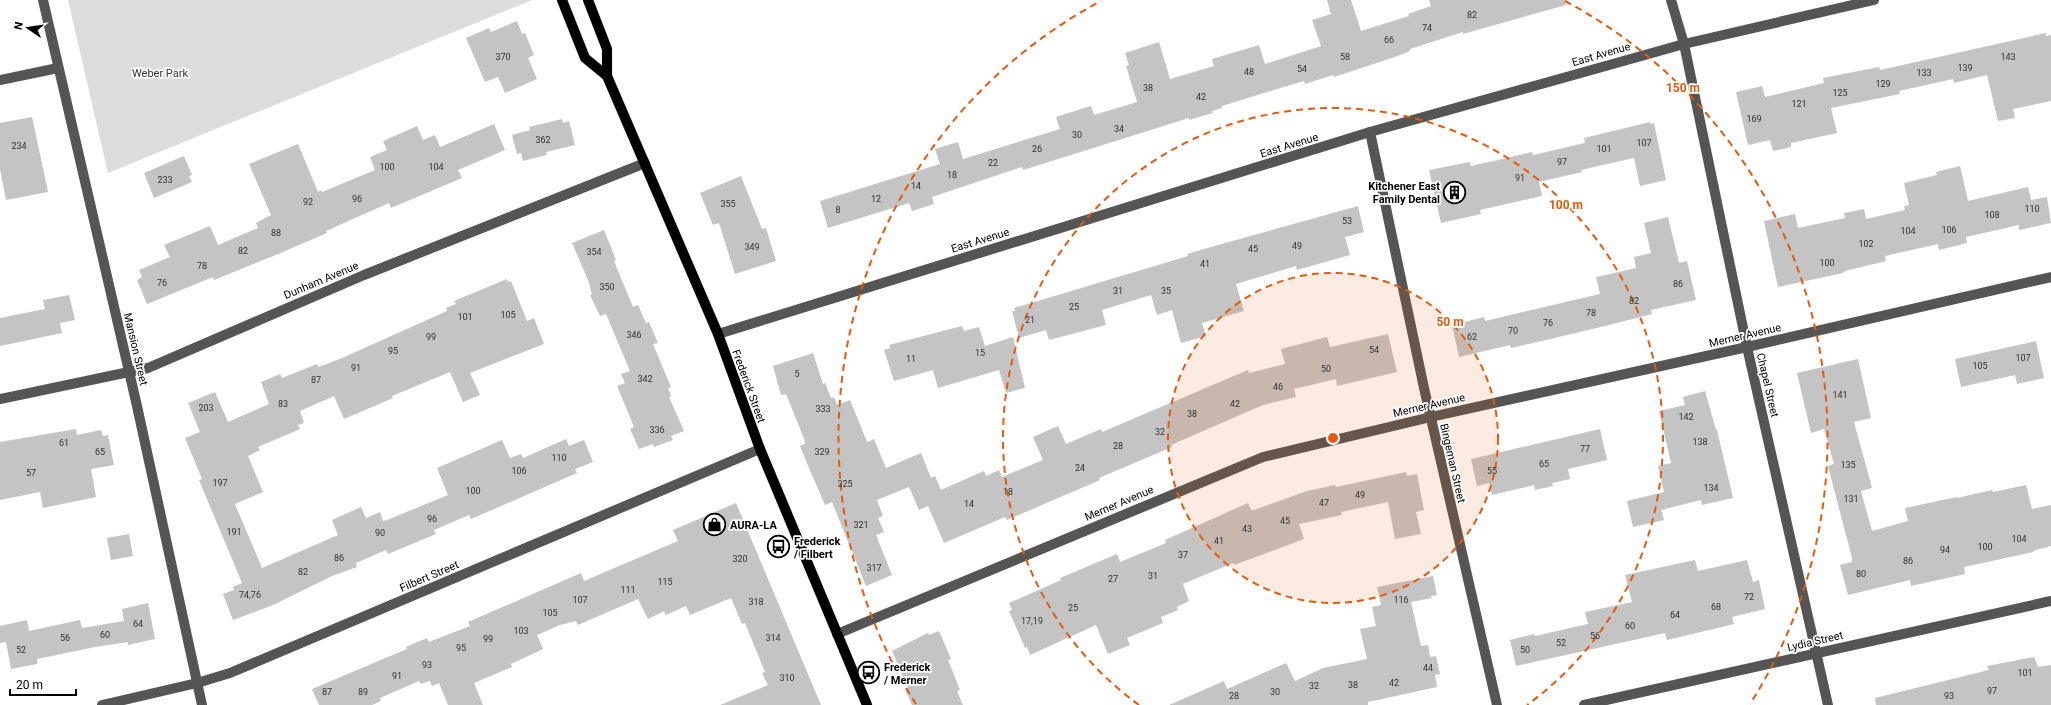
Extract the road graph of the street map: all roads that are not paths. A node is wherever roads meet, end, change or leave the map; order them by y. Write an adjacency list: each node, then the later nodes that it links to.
1 (43, 0): 7 (street, Mansion Street)
2 (562, 0): 8 (main road, Frederick Street)
3 (588, 0): 8 (main road, Frederick Street)
4 (1671, 0): 6 (street, Chapel Street)
5 (1874, 0): 6 (street, East Avenue)
6 (1684, 44): 10 (street, East Avenue); 14 (street, Chapel Street)
7 (58, 68): 9 (street); 15 (street, Mansion Street)
8 (606, 76): 11 (main road, Frederick Street)
9 (0, 80)
10 (1370, 132): 13 (street, East Avenue); 17 (street, Bingeman Street)
11 (645, 163): 13 (main road, Frederick Street); 15 (street, Dunham Avenue)
12 (2051, 277): 14 (street, Merner Avenue)
13 (718, 334): 18 (main road, Frederick Street)
14 (1747, 347): 17 (street, Merner Avenue); 21 (street, Chapel Street)
15 (129, 372): 16 (street, Dunham Avenue); 22 (street, Mansion Street)
16 (0, 399)
17 (1430, 417): 20 (street, Merner Avenue); 26 (street, Bingeman Street)
18 (760, 449): 20 (main road, Frederick Street); 22 (street, Filbert Street)
19 (2051, 601): 21 (street, Lydia Street)
20 (837, 634): 25 (main road, Frederick Street)
21 (1817, 652): 27 (street, Lydia Street); 28 (street, Chapel Street)
22 (197, 683): 23 (street, Filbert Street); 24 (street, Mansion Street)
23 (102, 705)
24 (202, 705)
25 (867, 705)
26 (1497, 705)
27 (1584, 705)
28 (1828, 705)

